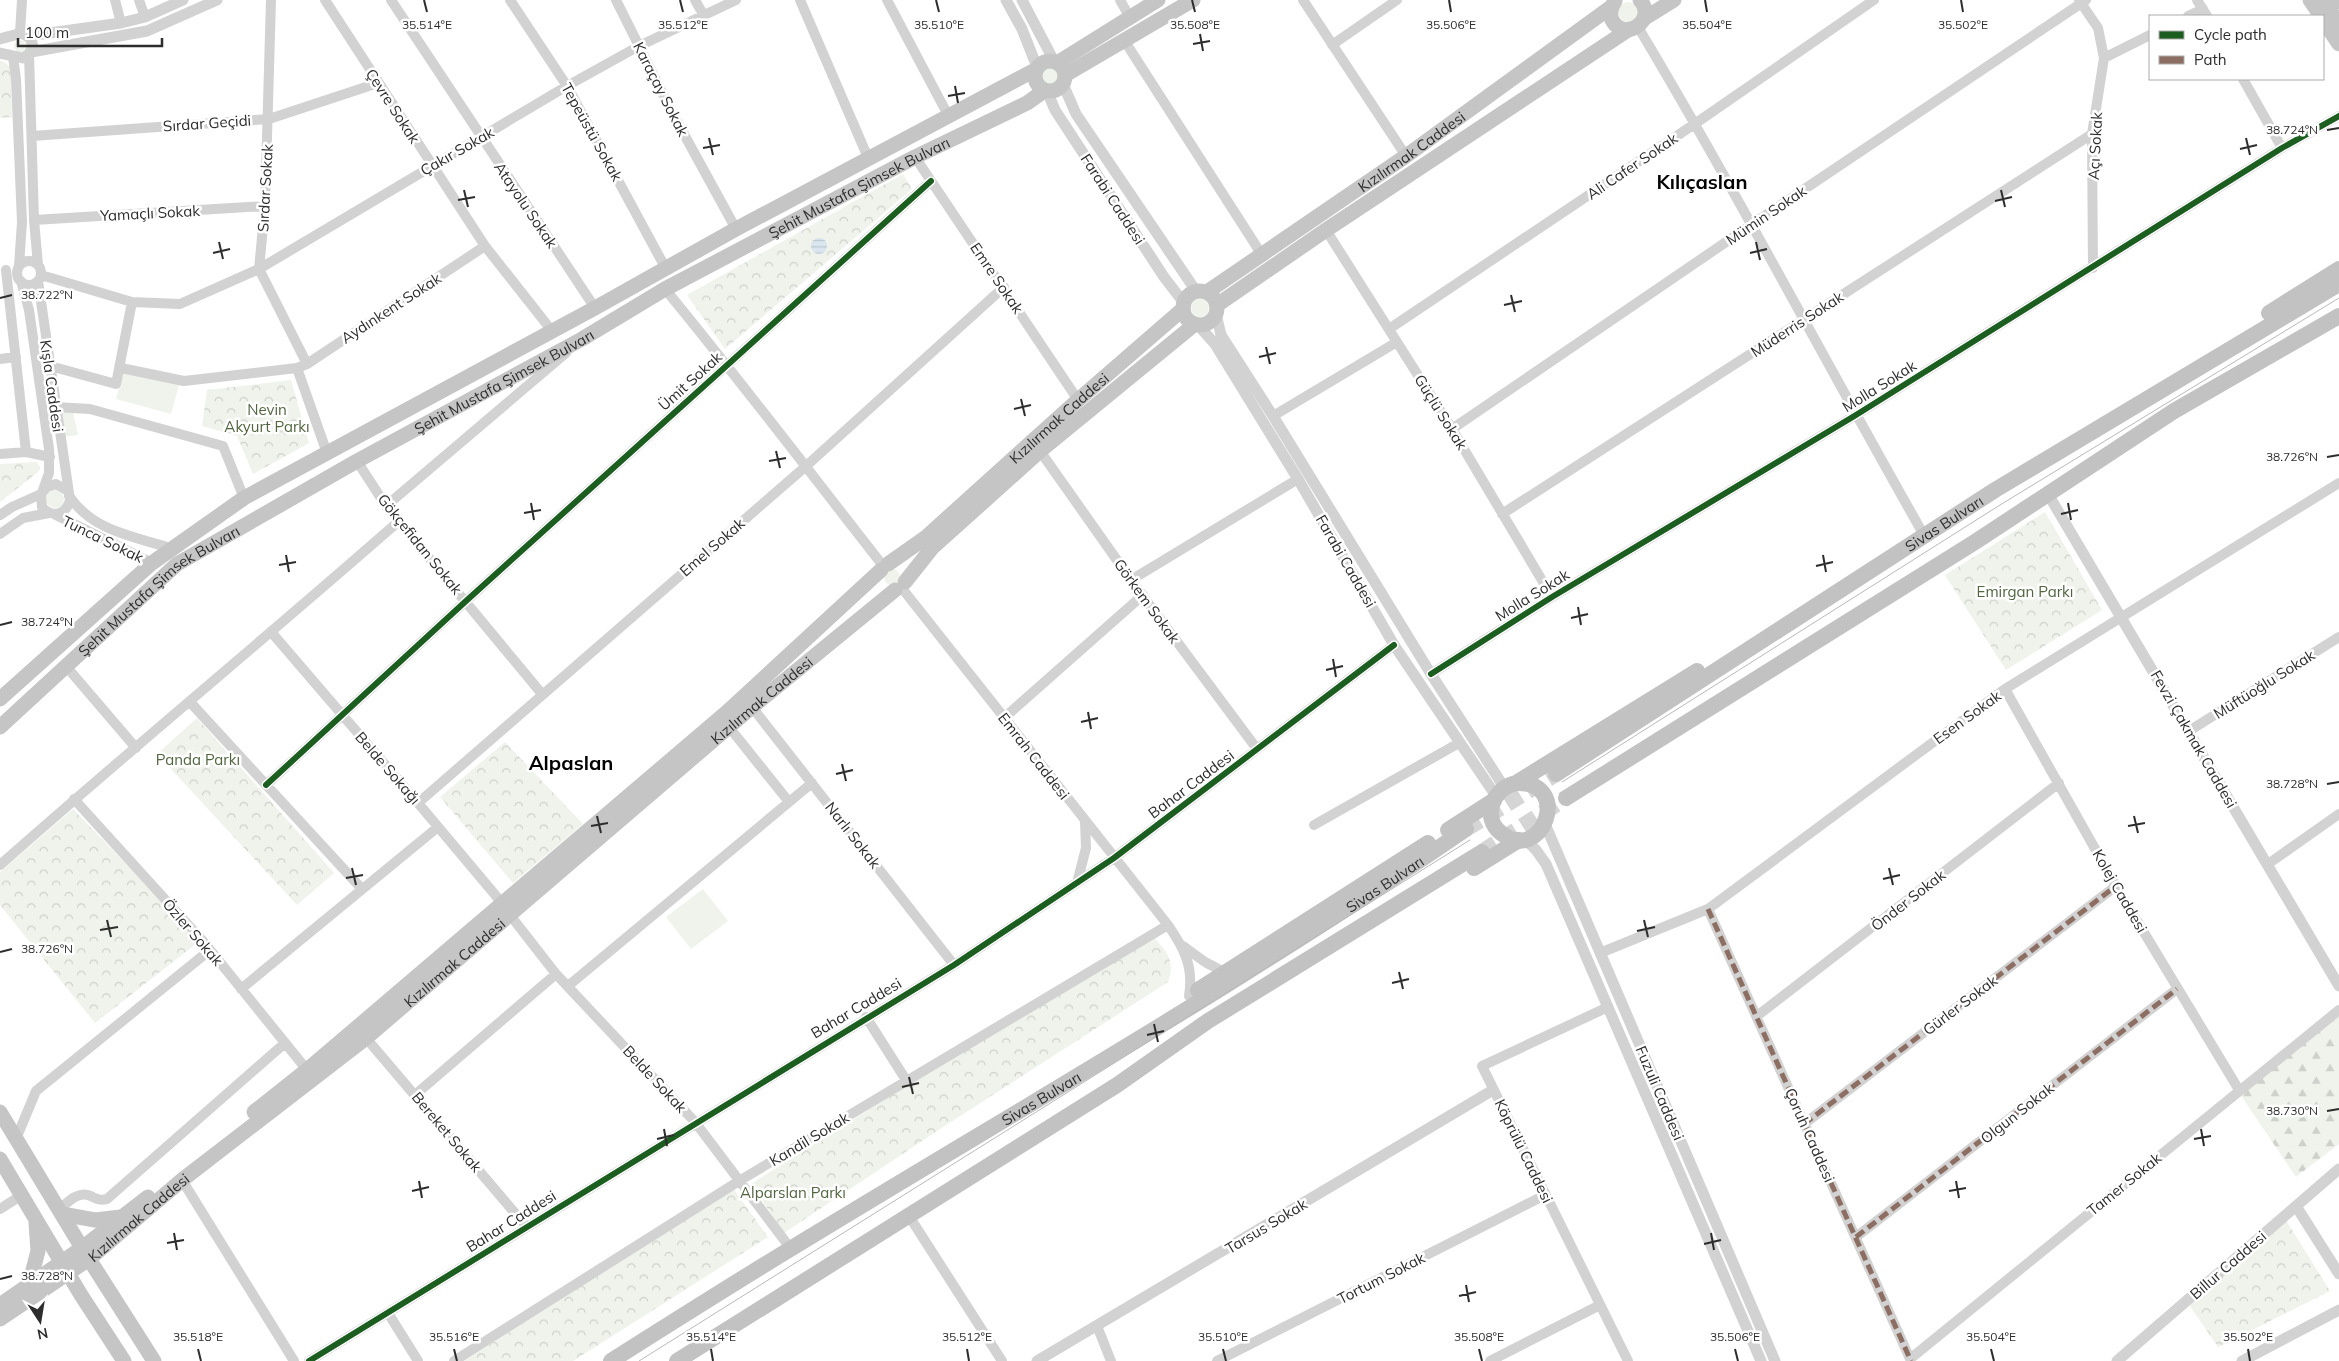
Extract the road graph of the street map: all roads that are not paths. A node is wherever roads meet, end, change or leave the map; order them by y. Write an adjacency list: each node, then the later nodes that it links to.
1 (22, 0): 39 (street)
2 (115, 0): 36 (street)
3 (139, 0): 34 (street)
4 (183, 0): 34 (street)
5 (217, 0): 45 (street)
6 (271, 0): 56 (street, Sırdar Sokak)
7 (325, 0): 51 (street, Çevre Sokak)
8 (391, 0): 60 (street, Atayolu Sokak)
9 (510, 0): 52 (street, Tepeüstü Sokak)
10 (616, 0): 44 (street, Karaçay Sokak)
11 (695, 0): 30 (street)
12 (736, 0): 30 (street, Çakır Sokak)
13 (887, 0): 55 (street)
14 (1006, 0): 48 (street)
15 (1022, 0): 49 (street, Farabi Caddesi)
16 (1120, 0): 33 (street)
17 (1158, 0): 33 (main road)
18 (1193, 0): 41 (main road)
19 (1303, 0): 43 (street)
20 (1397, 0): 43 (street)
21 (1640, 0): 38 (main road)
22 (1674, 0): 38 (main road, Kızılırmak Caddesi)
23 (1874, 0): 57 (street, Ali Cafer Sokak)
24 (2310, 0): 32 (main road)
25 (2323, 0): 37 (main road)
26 (802, 1): 64 (street)
27 (2082, 1): 47 (street, Açı Sokak); 69 (street, Mümin Sokak)
28 (1614, 4): 38 (main road); 63 (main road, Kızılırmak Caddesi)
29 (2202, 8): 31 (street)
30 (703, 14): 44 (street, Çakır Sokak)
31 (2190, 15)
32 (2320, 15)
33 (1129, 16): 49 (main road)
34 (145, 17): 36 (street)
35 (2324, 22): 42 (main road)
36 (122, 23): 39 (street)
37 (2339, 24)
38 (1637, 25): 57 (street); 71 (main road, Kızılırmak Caddesi)
39 (15, 36): 45 (street); 46 (street)
40 (2149, 36): 47 (street)
41 (1124, 40): 49 (main road); 73 (street)
42 (2339, 44)
43 (1332, 45): 63 (street)
44 (639, 46): 52 (street, Çakır Sokak); 70 (street, Karaçay Sokak)
45 (30, 53): 46 (street); 59 (street, Kışla Caddesi)
46 (8, 55): 79 (street, Kışla Caddesi)
47 (2104, 58): 58 (street, Açı Sokak)
48 (1036, 68): 49 (main road); 53 (main road); 55 (main road, Şehit Mustafa Şimsek Bulvarı)
49 (1060, 71): 53 (main road); 84 (street, Farabi Caddesi)
50 (2244, 80): 61 (street)
51 (378, 83): 56 (street, Sırdar Geçidi); 65 (street, Çevre Sokak)
52 (567, 86): 60 (street, Çakır Sokak); 77 (street, Tepeüstü Sokak)
53 (1045, 91): 62 (main road, Şehit Mustafa Şimsek Bulvarı); 86 (street, Farabi Caddesi)
54 (2339, 116): 61 (street, Molla Sokak)
55 (949, 117): 64 (main road, Şehit Mustafa Şimsek Bulvarı)
56 (269, 119): 59 (street, Sırdar Geçidi); 67 (street, Sırdar Sokak)
57 (1696, 123): 69 (street); 93 (street, Ali Cafer Sokak)
58 (2092, 134): 74 (street, Açı Sokak); 90 (street, Müderris Sokak)
59 (32, 136): 68 (street, Kışla Caddesi)
60 (481, 138): 65 (street, Çakır Sokak); 87 (street, Atayolu Sokak)
61 (2282, 148): 74 (street, Molla Sokak)
62 (915, 156): 66 (street, Emre Sokak); 83 (main road, Şehit Mustafa Şimsek Bulvarı)
63 (1406, 156): 73 (main road, Kızılırmak Caddesi)
64 (869, 160): 70 (main road, Şehit Mustafa Şimsek Bulvarı)
65 (431, 165): 72 (street, Çevre Sokak); 76 (street, Çakır Sokak)
66 (932, 181): 82 (street, Emre Sokak); 100 (street, Ümit Sokak)
67 (265, 206): 68 (street, Yamaçlı Sokak); 76 (street, Sırdar Sokak)
68 (34, 220): 80 (street, Kışla Caddesi)
69 (1751, 225): 90 (street); 109 (street, Mümin Sokak)
70 (736, 229): 77 (main road, Şehit Mustafa Şimsek Bulvarı)
71 (1326, 230): 88 (main road, Kızılırmak Caddesi); 93 (street, Güçlü Sokak)
72 (485, 246): 94 (street, Çevre Sokak); 99 (street, Aydınkent Sokak)
73 (1262, 255): 84 (main road, Kızılırmak Caddesi)
74 (2093, 268): 106 (street, Molla Sokak)
75 (3, 269): 79 (street); 97 (street)
76 (259, 269): 85 (street, Çakır Sokak); 99 (street)
77 (666, 269): 87 (main road, Şehit Mustafa Şimsek Bulvarı)
78 (2339, 269): 108 (highway)
79 (19, 273): 80 (street); 80 (street); 115 (street, Kışla Caddesi)
80 (39, 274): 85 (street); 101 (street, Kışla Caddesi)
81 (2339, 284): 108 (highway, Sivas Bulvarı)
82 (1004, 287): 104 (street, Emre Sokak); 117 (street, Emel Sokak)
83 (665, 289): 95 (main road, Şehit Mustafa Şimsek Bulvarı); 100 (street)
84 (1201, 292): 86 (main road); 88 (main road)
85 (132, 302): 102 (street)
86 (1183, 306): 91 (main road); 104 (main road, Kızılırmak Caddesi)
87 (595, 308): 94 (main road, Şehit Mustafa Şimsek Bulvarı)
88 (1216, 309): 91 (main road); 107 (street, Farabi Caddesi)
89 (2339, 316): 110 (highway, Sivas Bulvarı)
90 (1804, 320): 106 (street); 126 (street, Müderris Sokak)
91 (1197, 324): 113 (main road, Kızılırmak Caddesi); 118 (street, Farabi Caddesi)
92 (2339, 327): 110 (highway)
93 (1388, 329): 96 (street, Güçlü Sokak)
94 (552, 332): 112 (main road, Şehit Mustafa Şimsek Bulvarı)
95 (582, 339): 116 (main road, Şehit Mustafa Şimsek Bulvarı); 124 (street)
96 (1396, 342): 107 (street); 109 (street, Güçlü Sokak)
97 (16, 357): 98 (street); 111 (street)
98 (0, 359)
99 (307, 364): 103 (street, Aydınkent Sokak)
100 (727, 365): 117 (street); 139 (street, Ümit Sokak)
101 (50, 366): 102 (street); 105 (street, Kışla Caddesi)
102 (121, 368): 103 (street, Aydınkent Sokak)
103 (297, 368): 112 (street)
104 (1078, 400): 133 (main road, Kızılırmak Caddesi)
105 (55, 407): 121 (street, Kışla Caddesi); 123 (street)
106 (1856, 415): 130 (street); 138 (street, Molla Sokak)
107 (1273, 416): 145 (street, Farabi Caddesi)
108 (2107, 422): 130 (highway, Sivas Bulvarı)
109 (1452, 429): 126 (street, Güçlü Sokak)
110 (2121, 447): 122 (highway, Sivas Bulvarı)
111 (26, 452): 114 (street); 115 (street)
112 (327, 452): 123 (main road, Şehit Mustafa Şimsek Bulvarı)
113 (1040, 452): 134 (street, Görkem Sokak); 135 (main road, Kızılırmak Caddesi)
114 (0, 454)
115 (50, 457): 120 (street, Kışla Caddesi)
116 (357, 461): 124 (street, Gökçefidan Sokak); 144 (main road, Şehit Mustafa Şimsek Bulvarı)
117 (805, 467): 133 (street); 147 (street, Emel Sokak)
118 (1298, 479): 134 (street); 143 (street, Farabi Caddesi)
119 (2339, 483): 140 (street, Esen Sokak)
120 (42, 492): 121 (street); 125 (street); 127 (street)
121 (68, 494): 125 (street); 131 (street, Tunca Sokak)
122 (2048, 494): 136 (highway, Sivas Bulvarı); 140 (street, Fevzi Çakmak Caddesi)
123 (244, 498): 131 (main road, Şehit Mustafa Şimsek Bulvarı)
124 (386, 506): 128 (street, Gökçefidan Sokak)
125 (51, 514): 129 (street, Tunca Sokak); 132 (street, Tunca Sokak)
126 (1502, 514): 138 (street, Güçlü Sokak)
127 (0, 515)
128 (399, 521): 139 (street, Gökçefidan Sokak); 141 (street)
129 (0, 534)
130 (1925, 537): 159 (highway, Sivas Bulvarı); 163 (highway)
131 (170, 548): 132 (main road, Şehit Mustafa Şimsek Bulvarı)
132 (152, 563): 148 (main road, Şehit Mustafa Şimsek Bulvarı)
133 (885, 567): 135 (main road); 135 (main road); 182 (main road, Kızılırmak Caddesi)
134 (1130, 580): 137 (street, Görkem Sokak)
135 (900, 586): 150 (main road, Kızılırmak Caddesi); 152 (street, Emrah Caddesi)
136 (1900, 587): 164 (highway, Sivas Bulvarı); 170 (highway)
137 (1142, 595): 152 (street); 158 (street, Görkem Sokak)
138 (1552, 597): 145 (street, Molla Sokak)
139 (466, 601): 147 (street, Gökçefidan Sokak); 151 (street, Ümit Sokak)
140 (2122, 616): 146 (street, Esen Sokak); 155 (street, Fevzi Çakmak Caddesi)
141 (272, 633): 149 (street); 151 (street, Belde Sokağı)
142 (2339, 637): 155 (street, Müftüoğlu Sokak)
143 (1394, 645): 156 (street, Farabi Caddesi); 158 (street, Bahar Caddesi)
144 (65, 665): 153 (main road, Şehit Mustafa Şimsek Bulvarı); 157 (street)
145 (1431, 674): 163 (street, Farabi Caddesi)
146 (2005, 689): 160 (street, Kolej Caddesi); 183 (street, Esen Sokak)
147 (542, 694): 167 (street, Emel Sokak)
148 (0, 700)
149 (190, 702): 157 (street); 162 (street)
150 (752, 707): 154 (main road, Kızılırmak Caddesi); 161 (street, Narlı Sokak)
151 (342, 715): 162 (street, Ümit Sokak); 167 (street, Belde Sokağı)
152 (1005, 717): 169 (street, Emrah Caddesi)
153 (0, 727)
154 (729, 727): 166 (street); 182 (main road, Kızılırmak Caddesi)
155 (2189, 731): 177 (street, Fevzi Çakmak Caddesi)
156 (1459, 743): 163 (street, Farabi Caddesi); 171 (street)
157 (136, 748): 165 (street)
158 (1256, 749): 176 (street, Bahar Caddesi)
159 (1556, 774)
160 (2059, 783): 180 (street, Kolej Caddesi); 198 (street, Önder Sokak)
161 (812, 784): 166 (street); 188 (street, Narlı Sokak)
162 (266, 785): 181 (street)
163 (1502, 792): 170 (highway); 174 (highway); 189 (highway)
164 (1566, 798)
165 (74, 799): 178 (street); 186 (street, Özler Sokak)
166 (789, 802): 191 (street)
167 (418, 803): 172 (street, Belde Sokağı)
168 (2339, 814): 177 (street)
169 (1085, 821): 176 (street, Emrah Caddesi); 179 (street)
170 (1546, 821): 174 (highway); 187 (street, Fuzuli Caddesi)
171 (1314, 825)
172 (438, 827): 181 (street); 182 (street, Belde Sokağı)
173 (1466, 829): 203 (highway, Sivas Bulvarı)
174 (1522, 840): 196 (street, Fuzuli Caddesi); 205 (highway)
175 (1482, 852): 205 (highway, Sivas Bulvarı)
176 (1114, 858): 179 (street, Bahar Caddesi); 184 (street, Emrah Caddesi)
177 (2268, 864): 192 (street, Fevzi Çakmak Caddesi)
178 (0, 865)
179 (1077, 883): 188 (street, Bahar Caddesi)
180 (2116, 886): 194 (street, Kolej Caddesi); 211 (street, Gürler Sokak)
181 (362, 889): 193 (street)
182 (506, 909): 190 (street, Belde Sokak); 200 (main road, Kızılırmak Caddesi); 202 (main road, Kızılırmak Caddesi)
183 (1708, 909): 187 (street, Esen Sokak); 198 (street, Çoruh Caddesi)
184 (1168, 924): 185 (street, Emrah Caddesi); 204 (street, Kandil Sokak)
185 (1180, 943): 189 (street); 195 (street)
186 (210, 950): 193 (street, Özler Sokak); 212 (street)
187 (1600, 953): 254 (street, Fuzuli Caddesi)
188 (954, 965): 199 (street, Bahar Caddesi)
189 (1224, 972): 195 (highway)
190 (556, 974): 191 (street, Belde Sokak); 208 (street)
191 (568, 986): 210 (street, Belde Sokak)
192 (2339, 986)
193 (241, 989): 201 (street, Özler Sokak)
194 (2177, 989): 207 (street, Kolej Caddesi); 226 (street, Olgun Sokak)
195 (1189, 996): 203 (highway)
196 (1608, 1008): 206 (street, Köprülü Caddesi); 253 (street, Fuzuli Caddesi)
197 (2339, 1010): 207 (street, Tamer Sokak)
198 (1757, 1016): 211 (street, Çoruh Caddesi)
199 (866, 1017): 204 (street); 210 (street, Bahar Caddesi)
200 (366, 1038): 208 (street, Bereket Sokak); 215 (main road, Kızılırmak Caddesi)
201 (285, 1043): 202 (street, Özler Sokak); 221 (street)
202 (307, 1070): 223 (main road, Kızılırmak Caddesi)
203 (1089, 1070): 227 (highway, Sivas Bulvarı)
204 (906, 1080): 216 (street, Kandil Sokak)
205 (1117, 1085): 222 (highway, Sivas Bulvarı)
206 (1494, 1090): 218 (street, Köprülü Caddesi); 237 (street, Tarsus Sokak)
207 (2239, 1090): 238 (street, Tamer Sokak)
208 (416, 1094): 225 (street, Bereket Sokak)
209 (0, 1112): 212 (main road)
210 (695, 1122): 216 (street, Belde Sokak); 225 (street, Bahar Caddesi)
211 (1804, 1124): 226 (street, Çoruh Caddesi)
212 (16, 1139): 221 (main road)
213 (0, 1159): 217 (main road)
214 (2339, 1169): 219 (street, Billur Caddesi)
215 (182, 1180): 228 (main road, Kızılırmak Caddesi); 241 (street)
216 (740, 1181): 227 (street, Belde Sokak); 244 (street, Kandil Sokak)
217 (22, 1195): 220 (street); 224 (main road)
218 (1545, 1195): 233 (street, Köprülü Caddesi); 250 (street, Tortum Sokak)
219 (2296, 1206): 230 (street); 255 (street, Billur Caddesi)
220 (0, 1208)
221 (60, 1212): 223 (main road); 228 (main road)
222 (909, 1216): 246 (highway, Sivas Bulvarı); 247 (street)
223 (122, 1217): 228 (main road, Kızılırmak Caddesi)
224 (36, 1219): 229 (main road); 231 (main road)
225 (526, 1226): 235 (street, Bahar Caddesi)
226 (1856, 1237): 238 (street, Çoruh Caddesi)
227 (791, 1249): 245 (highway, Sivas Bulvarı)
228 (85, 1253): 229 (main road, Kızılırmak Caddesi); 240 (main road)
229 (65, 1268): 231 (main road, Kızılırmak Caddesi); 236 (main road, Kızılırmak Caddesi); 239 (main road)
230 (2339, 1274)
231 (29, 1285): 232 (main road, Kızılırmak Caddesi)
232 (0, 1305)
233 (1600, 1305): 251 (street); 252 (street, Köprülü Caddesi)
234 (2339, 1310): 256 (street)
235 (388, 1313): 242 (street, Bahar Caddesi); 243 (street)
236 (0, 1319)
237 (1097, 1326): 248 (street, Tarsus Sokak); 249 (street)
238 (1910, 1360)
239 (124, 1361)
240 (154, 1361)
241 (294, 1361)
242 (309, 1361)
243 (418, 1361)
244 (454, 1361)
245 (611, 1361)
246 (677, 1361)
247 (1002, 1361)
248 (1037, 1361)
249 (1110, 1361)
250 (1216, 1361)
251 (1490, 1361)
252 (1628, 1361)
253 (1761, 1361)
254 (1775, 1361)
255 (2117, 1361)
256 (2242, 1361)

